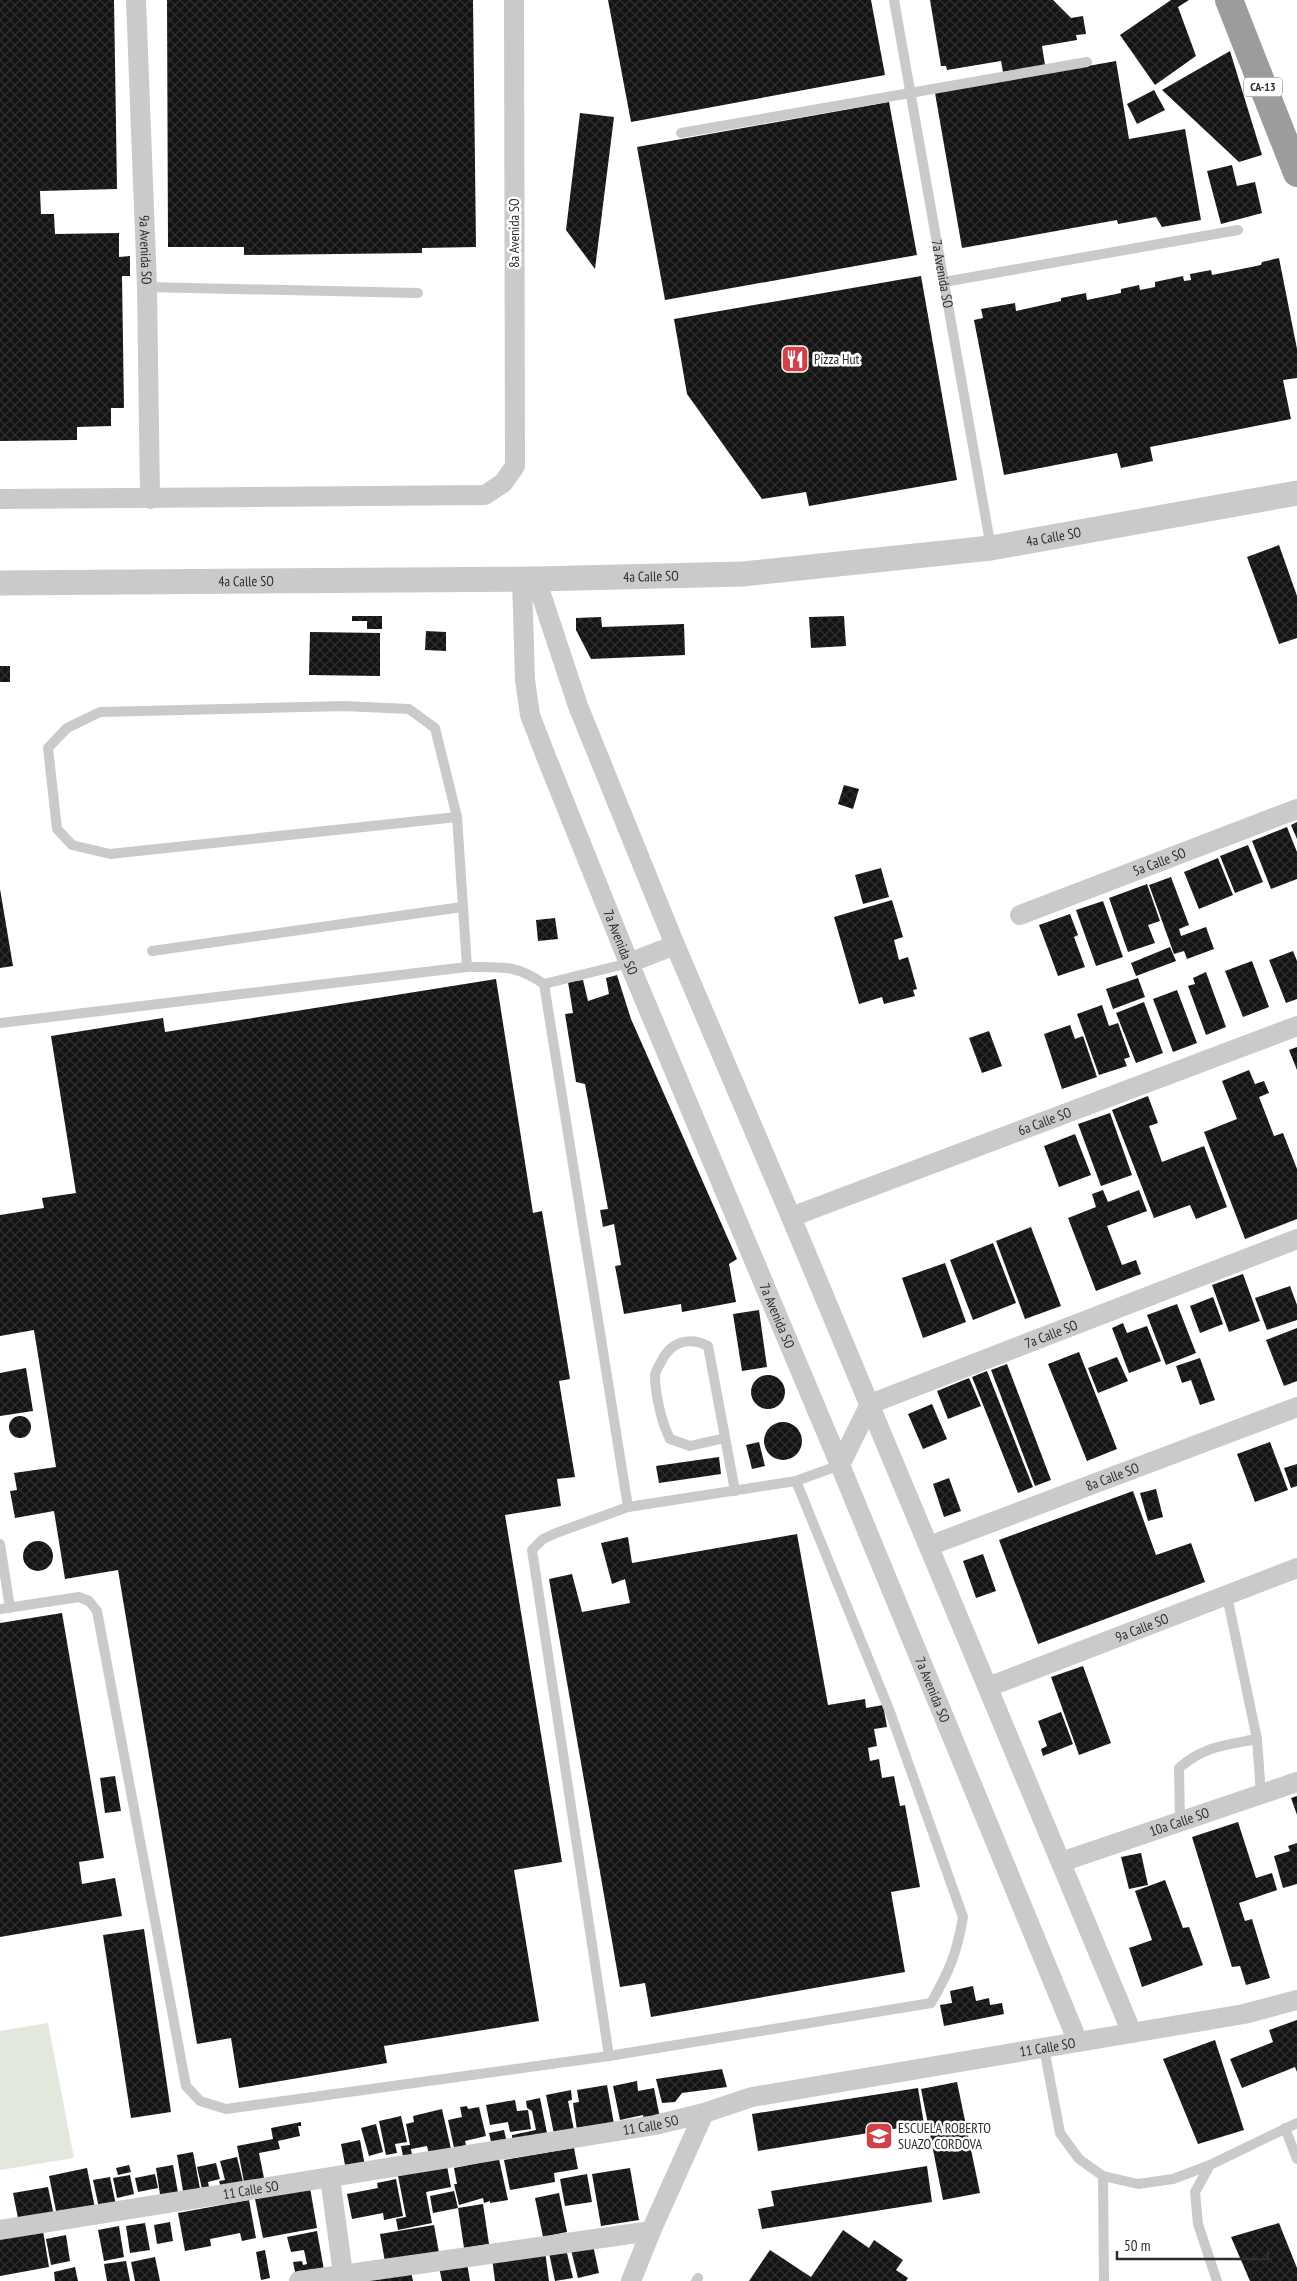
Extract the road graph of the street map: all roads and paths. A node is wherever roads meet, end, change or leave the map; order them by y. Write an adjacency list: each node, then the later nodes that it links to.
1 (136, 0): 11 (street, 9a Avenida SO)
2 (514, 0): 14 (street, 8a Avenida SO)
3 (894, 0): 6 (lane, 7a Avenida SO)
4 (1229, 0): 8 (highway, CA-13)
5 (1087, 62): 6 (lane)
6 (910, 92): 7 (lane); 10 (lane, 7a Avenida SO)
7 (681, 133)
8 (1297, 174)
9 (1238, 230): 10 (lane)
10 (944, 282): 16 (lane, 7a Avenida SO)
11 (147, 287): 12 (lane); 14 (street, 9a Avenida SO)
12 (418, 292)
13 (1297, 493): 16 (street, 4a Calle SO)
14 (150, 498): 15 (street)
15 (0, 499)
16 (991, 548): 17 (street, 4a Calle SO)
17 (529, 579): 18 (street, 4a Calle SO); 23 (street); 25 (street, 7a Avenida SO)
18 (0, 583)
19 (1297, 809): 22 (street, 5a Calle SO)
20 (457, 817): 20 (lane); 21 (lane)
21 (462, 907): 24 (lane); 26 (lane)
22 (1020, 915)
23 (675, 945): 25 (street); 30 (street)
24 (152, 951)
25 (629, 963): 27 (lane); 35 (street, 7a Avenida SO)
26 (467, 967): 27 (lane); 28 (lane)
27 (544, 984): 38 (lane)
28 (0, 1023)
29 (1297, 1026): 30 (street, 6a Calle SO)
30 (791, 1216): 32 (street)
31 (1297, 1239): 32 (street, 7a Calle SO)
32 (870, 1404): 35 (street); 40 (street)
33 (1297, 1407): 40 (street, 8a Calle SO)
34 (725, 1438): 34 (lane); 37 (lane)
35 (840, 1465): 36 (lane); 52 (street, 7a Avenida SO)
36 (796, 1481): 37 (lane); 54 (lane)
37 (735, 1491): 38 (lane)
38 (628, 1507): 54 (lane)
39 (0, 1544): 43 (lane)
40 (929, 1546): 44 (street)
41 (1297, 1568): 42 (street, 9a Calle SO)
42 (1227, 1596): 44 (street, 9a Calle SO); 45 (lane)
43 (5, 1608): 54 (lane)
44 (988, 1687): 49 (street)
45 (1257, 1739): 47 (lane); 48 (lane)
46 (1297, 1782): 47 (street, 10a Calle SO)
47 (1261, 1795): 48 (street, 10a Calle SO)
48 (1180, 1822): 49 (street, 10a Calle SO)
49 (1061, 1862): 51 (street)
50 (1297, 2000): 51 (street, 11 Calle SO)
51 (1132, 2033): 52 (street, 11 Calle SO)
52 (1078, 2042): 53 (street, 11 Calle SO)
53 (1044, 2048): 55 (street, 11 Calle SO); 60 (lane)
54 (610, 2056)
55 (704, 2113): 61 (street, 11 Calle SO); 63 (street)
56 (1297, 2123): 57 (lane)
57 (1286, 2128): 58 (lane); 59 (lane)
58 (1297, 2159)
59 (1210, 2165): 60 (lane); 68 (lane)
60 (1104, 2176): 67 (lane)
61 (330, 2178): 62 (street, 11 Calle SO); 64 (street)
62 (0, 2230)
63 (651, 2231): 64 (street); 66 (street)
64 (343, 2278): 65 (street)
65 (299, 2281)
66 (631, 2281)
67 (1104, 2281)
68 (1217, 2281)

